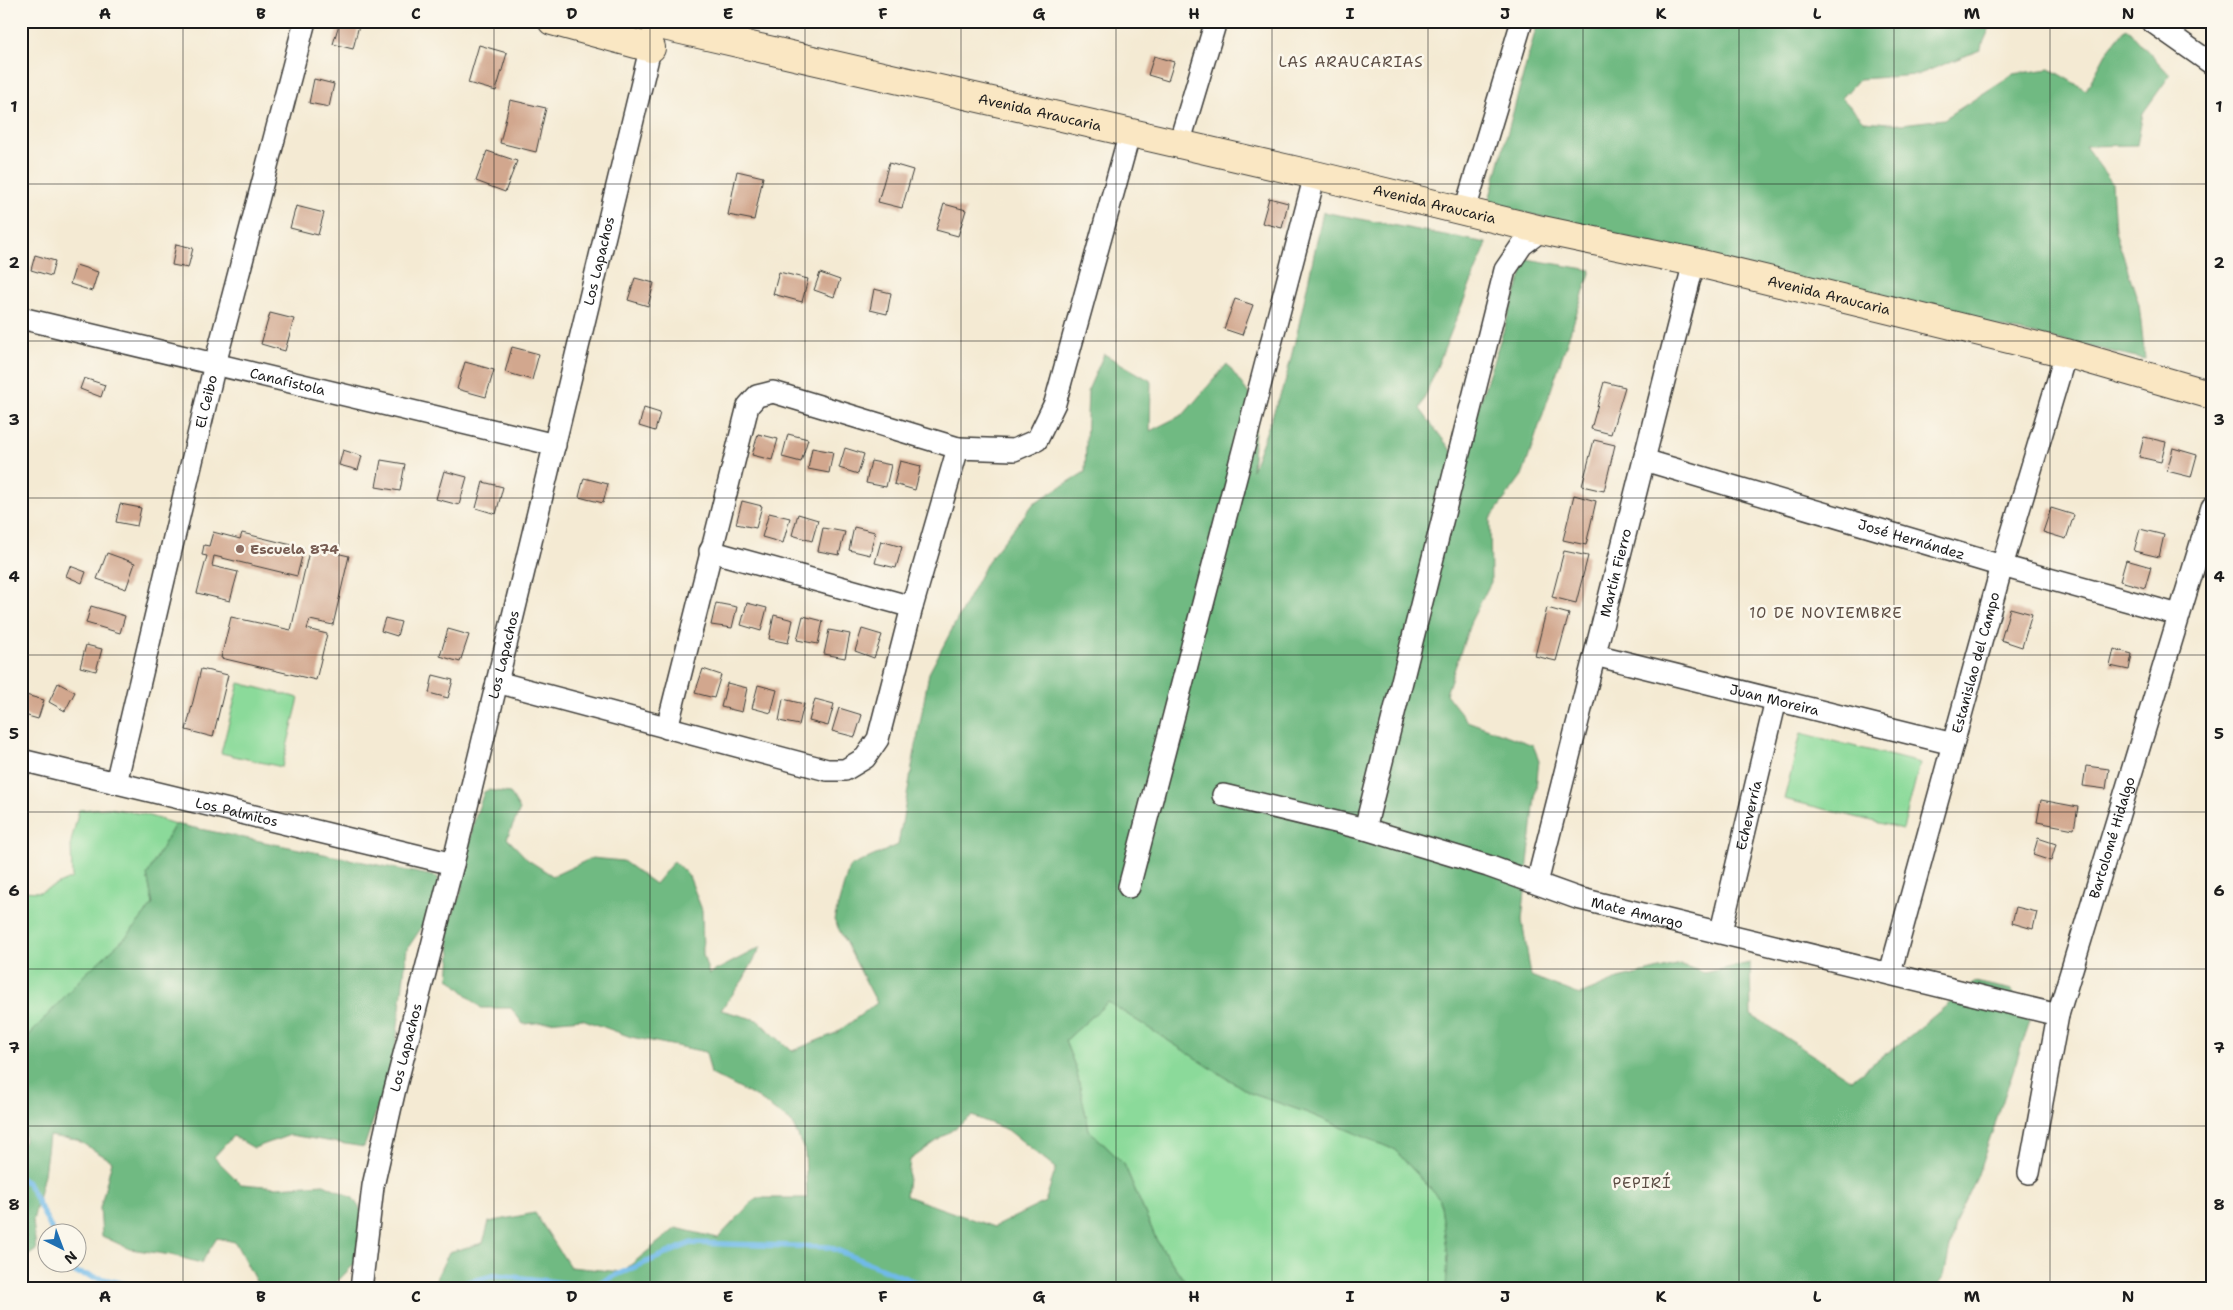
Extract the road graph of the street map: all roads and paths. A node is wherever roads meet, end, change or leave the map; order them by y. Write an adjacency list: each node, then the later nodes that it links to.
1 (305, 21): 16 (street, El Ceibo)
2 (552, 21): 6 (main road, Avenida Araucaria)
3 (1216, 21): 9 (street)
4 (1522, 21): 11 (street)
5 (2151, 21): 7 (street)
6 (654, 31): 8 (main road, Avenida Araucaria); 18 (street, Los Lapachos)
7 (2212, 64)
8 (1130, 132): 9 (main road, Avenida Araucaria); 19 (street)
9 (1179, 144): 10 (main road, Avenida Araucaria)
10 (1315, 175): 11 (main road, Avenida Araucaria); 37 (street)
11 (1465, 210): 12 (main road, Avenida Araucaria)
12 (1542, 230): 13 (main road, Avenida Araucaria); 34 (street)
13 (1694, 262): 15 (main road, Avenida Araucaria); 20 (street, Martín Fierro)
14 (21, 318): 16 (street, Canafistola)
15 (2066, 353): 17 (main road, Avenida Araucaria); 23 (street, Estanislao del Campo)
16 (215, 364): 18 (street, Canafistola); 32 (street, El Ceibo)
17 (2212, 395)
18 (555, 445): 27 (street, Los Lapachos)
19 (958, 448): 22 (street); 24 (street)
20 (1644, 460): 23 (street, José Hernández); 26 (street, Martín Fierro)
21 (2212, 507): 25 (street, Bartolomé Hidalgo)
22 (710, 551): 24 (street); 29 (street)
23 (2002, 566): 25 (street, José Hernández); 30 (street, Estanislao del Campo)
24 (912, 607): 29 (street)
25 (2179, 614): 40 (street, Bartolomé Hidalgo)
26 (1595, 655): 28 (street, Juan Moreira); 36 (street, Martín Fierro)
27 (497, 682): 29 (street); 35 (street, Los Lapachos)
28 (1776, 700): 30 (street, Juan Moreira); 38 (street, Echeverría)
29 (667, 728)
30 (1953, 744): 39 (street, Estanislao del Campo)
31 (21, 760): 32 (street, Los Palmitos)
32 (116, 783): 35 (street, Los Palmitos)
33 (1223, 795): 34 (street, Mate Amargo)
34 (1365, 829): 36 (street, Mate Amargo)
35 (453, 864): 42 (street, Los Lapachos)
36 (1537, 882): 38 (street, Mate Amargo)
37 (1129, 887)
38 (1721, 931): 39 (street, Mate Amargo)
39 (1890, 973): 40 (street, Mate Amargo)
40 (2058, 1015): 41 (street, Bartolomé Hidalgo)
41 (2029, 1174)
42 (361, 1289)

